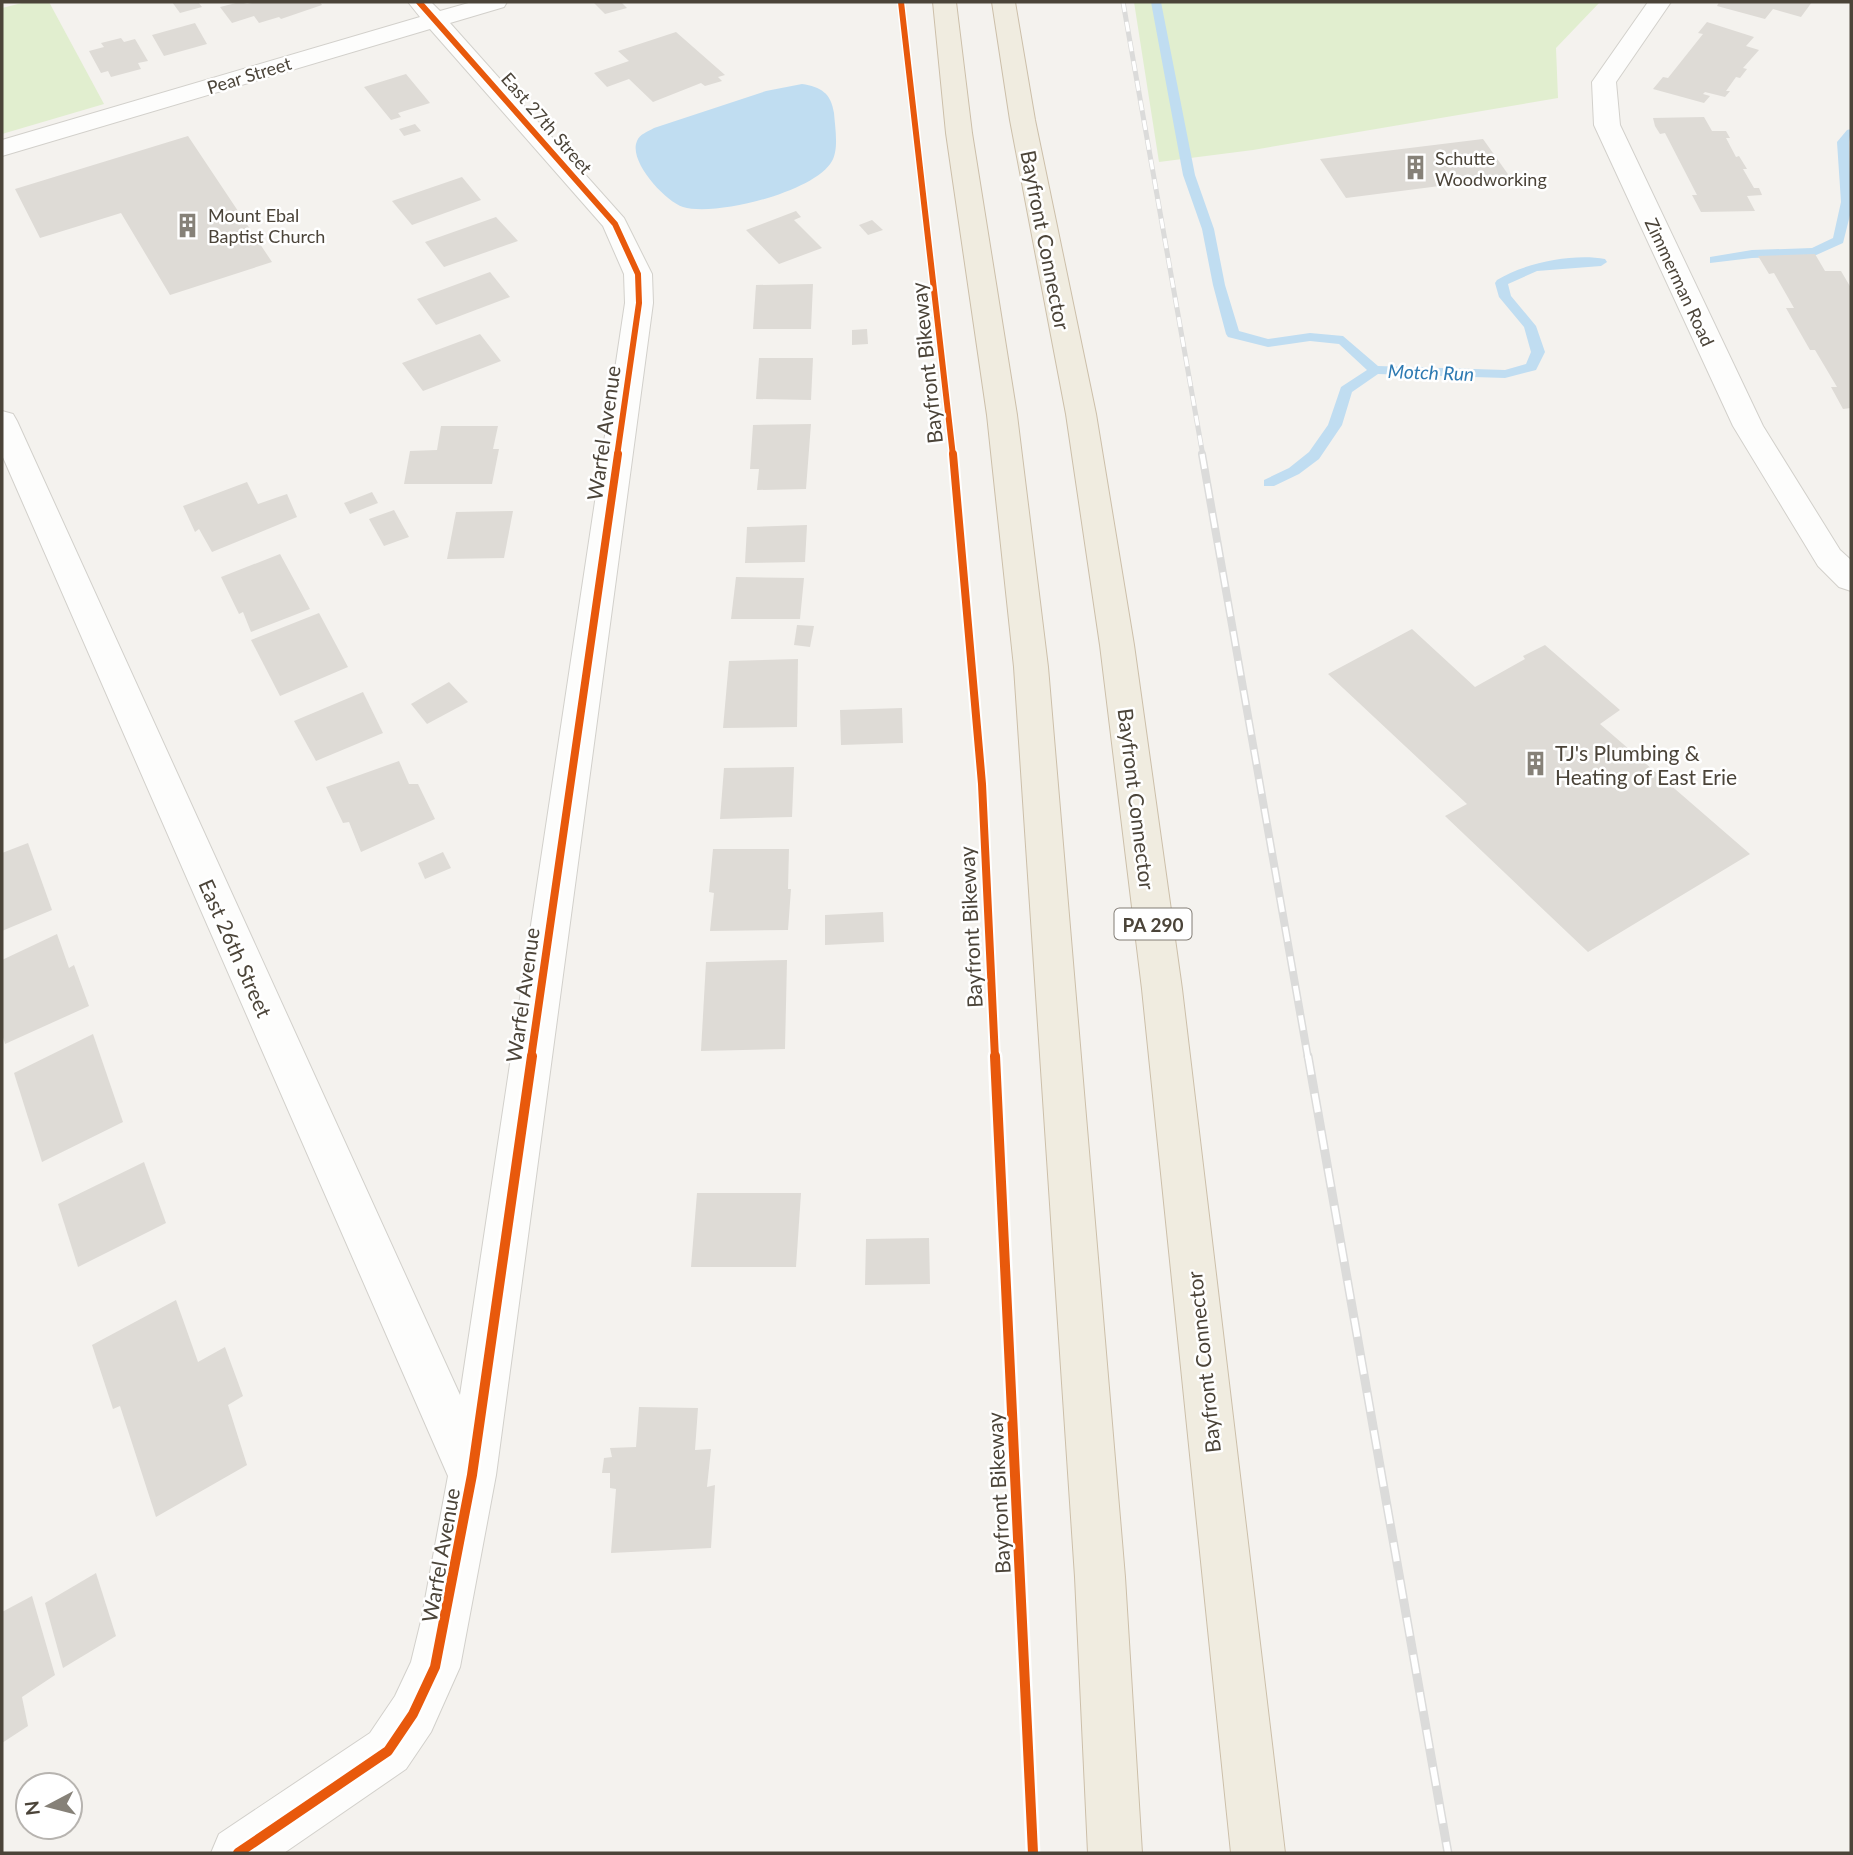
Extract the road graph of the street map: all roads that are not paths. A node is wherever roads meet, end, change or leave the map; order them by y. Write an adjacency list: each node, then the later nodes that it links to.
1 (496, 2): 5 (street, Pear Street)
2 (944, 2): 12 (highway)
3 (1003, 2): 13 (highway, Bayfront Connector / PA 290)
4 (1659, 2): 9 (street, Zimmerman Road)
5 (427, 11): 6 (street, Pear Street); 7 (street, East 27th Street)
6 (2, 148)
7 (638, 274): 10 (street, Warfel Avenue)
8 (2, 421): 10 (street, East 26th Street)
9 (1844, 562)
10 (472, 1475): 11 (street, Warfel Avenue)
11 (238, 1853)
12 (1115, 1853)
13 (1258, 1853)

